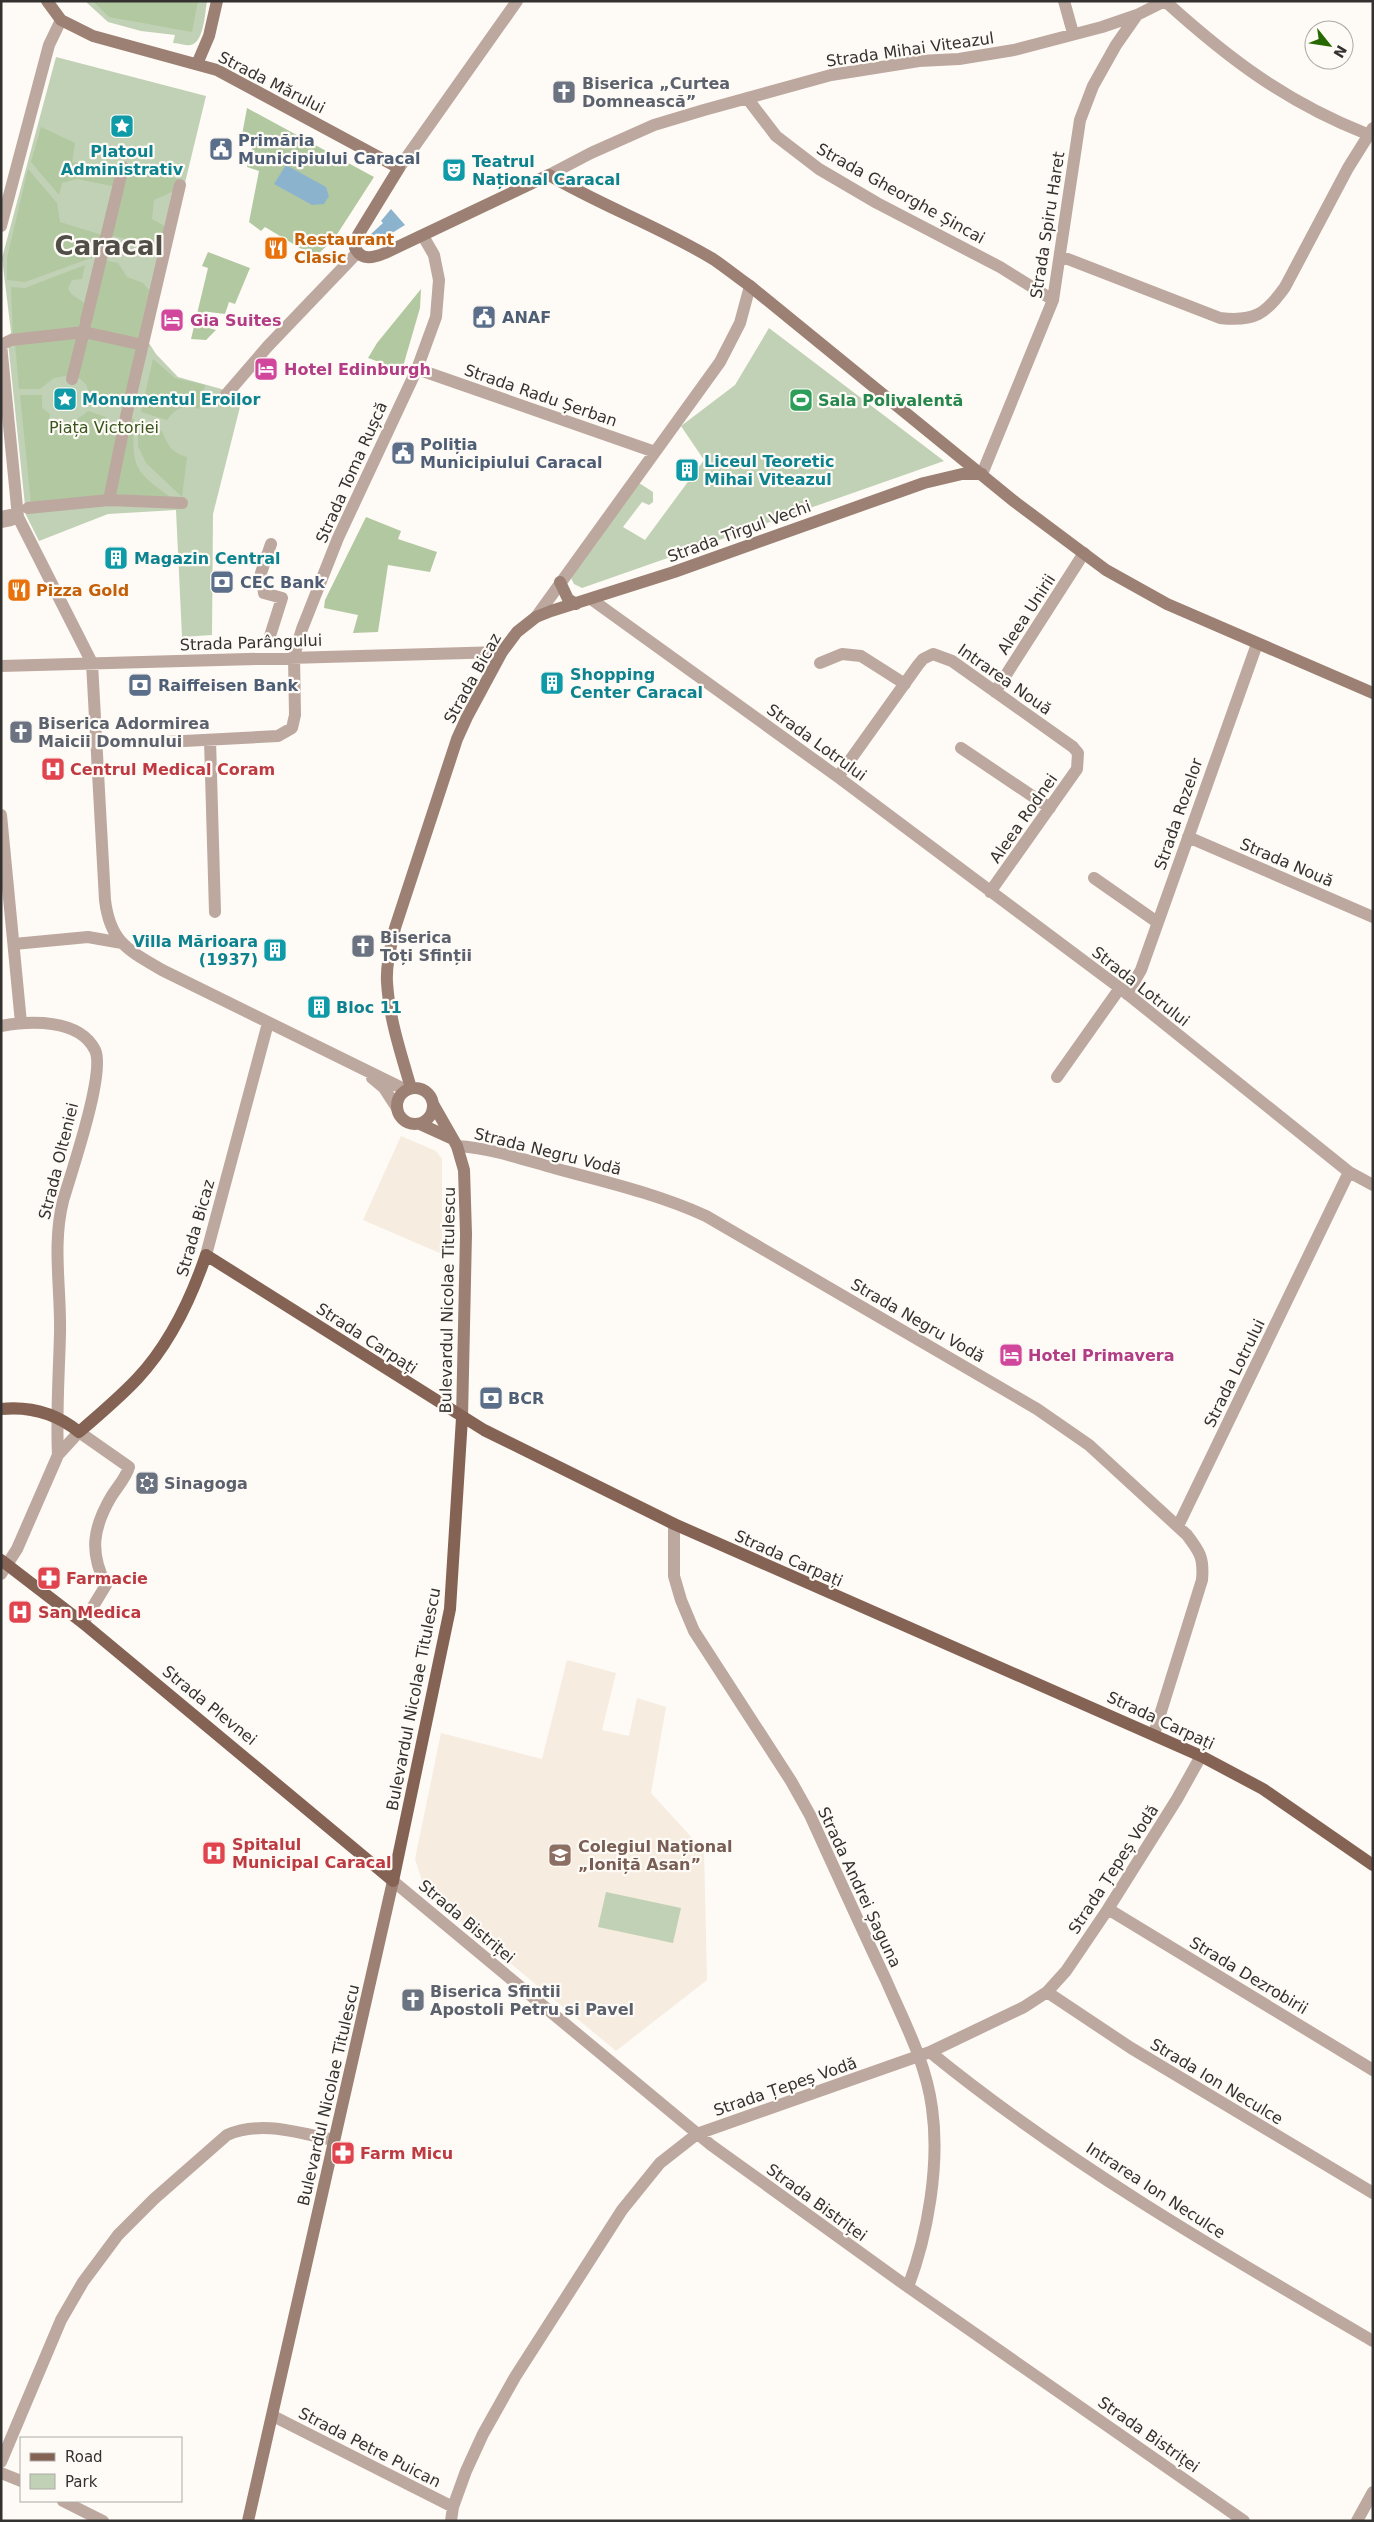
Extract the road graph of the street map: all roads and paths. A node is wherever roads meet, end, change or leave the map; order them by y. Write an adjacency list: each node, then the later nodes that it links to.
1 (47, 1): 7 (main road, Strada Mărului)
2 (217, 1): 9 (main road)
3 (517, 1): 13 (street)
4 (1064, 1): 8 (street)
5 (1165, 1): 6 (street, Strada Mihai Viteazul); 11 (street)
6 (1138, 15): 8 (street, Strada Mihai Viteazul); 19 (street, Strada Spiru Haret)
7 (61, 20): 9 (main road, Strada Mărului); 16 (street)
8 (1073, 33): 10 (street, Strada Mihai Viteazul)
9 (197, 64): 13 (main road, Strada Mărului)
10 (747, 98): 14 (street, Strada Mihai Viteazul); 21 (street, Strada Gheorghe Șincai)
11 (1370, 131): 19 (street)
12 (123, 167): 22 (street)
13 (399, 168): 18 (main road)
14 (549, 175): 17 (main road); 20 (main road)
15 (180, 185): 24 (street)
16 (1, 226)
17 (423, 236): 18 (main road); 25 (street, Strada Toma Rușcă)
18 (358, 253): 27 (street)
19 (1060, 256): 21 (street, Strada Spiru Haret)
20 (750, 286): 28 (street, Strada Bicaz); 29 (main road)
21 (1053, 300): 29 (street, Strada Spiru Haret)
22 (85, 327): 23 (street); 24 (street); 26 (street)
23 (1, 344): 45 (street)
24 (143, 345): 30 (street)
25 (417, 368): 28 (street, Strada Radu Șerban); 44 (street, Strada Toma Rușcă)
26 (72, 379)
27 (225, 396)
28 (655, 452): 37 (street, Strada Bicaz)
29 (982, 474): 36 (main road); 38 (main road, Strada Tîrgul Vechi)
30 (109, 500): 31 (street); 32 (street)
31 (182, 503)
32 (28, 508)
33 (1, 517): 34 (street)
34 (1, 522)
35 (271, 544): 41 (street)
36 (1084, 553): 42 (main road); 49 (street, Aleea Unirii)
37 (560, 582): 39 (main road); 40 (street, Strada Bicaz)
38 (591, 599): 39 (main road, Strada Tîrgul Vechi); 55 (street, Strada Lotrului)
39 (576, 604): 40 (main road, Strada Tîrgul Vechi)
40 (536, 617): 43 (main road, Strada Bicaz)
41 (270, 636)
42 (1256, 644): 50 (main road); 58 (street, Strada Rozelor)
43 (502, 652): 44 (street, Strada Parângului); 74 (main road, Strada Bicaz)
44 (294, 656): 45 (street, Strada Parângului); 51 (street, Strada Toma Rușcă)
45 (92, 663): 47 (street, Strada Parângului); 66 (street)
46 (820, 663): 48 (street)
47 (1, 666)
48 (905, 684): 49 (street, Intrarea Nouă); 55 (street, Intrarea Nouă)
49 (995, 692): 54 (street, Intrarea Nouă)
50 (1373, 693)
51 (210, 740): 52 (street); 63 (street)
52 (164, 742)
53 (961, 748): 56 (street)
54 (1080, 761): 56 (street, Aleea Rodnei)
55 (838, 777): 61 (street, Strada Lotrului)
56 (1050, 808): 61 (street, Aleea Rodnei)
57 (2, 816): 59 (street)
58 (1188, 837): 64 (street, Strada Nouă); 65 (street, Strada Rozelor)
59 (4, 857): 62 (street)
60 (1094, 878): 65 (street)
61 (990, 892): 68 (street, Strada Lotrului)
62 (6, 897): 67 (street)
63 (215, 912)
64 (1373, 917)
65 (1157, 922): 68 (street, Strada Rozelor)
66 (122, 943): 67 (street); 70 (street)
67 (14, 944): 69 (street)
68 (1123, 991): 73 (street, Strada Rozelor); 79 (street, Strada Lotrului)
69 (21, 1023): 71 (street, Strada Olteniei); 83 (street, Strada Olteniei)
70 (268, 1023): 72 (street); 81 (street, Strada Bicaz)
71 (1, 1026)
72 (360, 1069): 74 (street); 76 (street)
73 (1057, 1078)
74 (408, 1089): 75 (main road); 76 (main road)
75 (433, 1104): 77 (main road); 78 (main road, Bulevardul Nicolae Titulescu)
76 (396, 1108): 77 (main road)
77 (420, 1124): 78 (main road)
78 (455, 1143): 84 (main road, Bulevardul Nicolae Titulescu); 88 (street, Strada Negru Vodă)
79 (1349, 1172): 80 (street); 88 (street, Strada Lotrului)
80 (1373, 1185)
81 (206, 1255): 84 (main road, Strada Carpați); 85 (main road, Strada Bicaz)
82 (1, 1409): 83 (main road)
83 (56, 1415): 85 (main road); 86 (street, Strada Olteniei)
84 (462, 1418): 87 (main road, Strada Carpați); 94 (main road, Bulevardul Nicolae Titulescu)
85 (80, 1432): 86 (street, Strada Bicaz); 90 (street)
86 (58, 1454): 89 (street, Strada Bicaz)
87 (674, 1524): 91 (main road, Strada Carpați); 97 (street, Strada Andrei Șaguna)
88 (1178, 1526): 91 (street, Strada Negru Vodă)
89 (3, 1566): 90 (main road, Strada Plevnei)
90 (83, 1623): 94 (main road, Strada Plevnei)
91 (1154, 1734): 92 (main road, Strada Carpați)
92 (1201, 1756): 93 (main road, Strada Carpați); 95 (street, Strada Țepeș Vodă)
93 (1373, 1865)
94 (394, 1881): 99 (street, Strada Bistriței); 100 (main road, Bulevardul Nicolae Titulescu)
95 (1108, 1909): 96 (street, Strada Țepeș Vodă); 98 (street, Strada Dezrobirii)
96 (1047, 1992): 97 (street, Strada Țepeș Vodă); 101 (street, Strada Ion Neculce)
97 (925, 2054): 99 (street, Strada Țepeș Vodă); 102 (street, Strada Andrei Șaguna); 103 (street, Intrarea Ion Neculce)
98 (1373, 2070)
99 (697, 2134): 102 (street, Strada Bistriței); 110 (street, Strada Țepeș Vodă)
100 (334, 2140): 104 (main road, Bulevardul Nicolae Titulescu); 105 (street)
101 (1373, 2193)
102 (908, 2287): 114 (street, Strada Bistriței)
103 (1373, 2341)
104 (273, 2416): 110 (street, Strada Petre Puican); 112 (main road, Bulevardul Nicolae Titulescu)
105 (1, 2462)
106 (1, 2473): 107 (street)
107 (20, 2481)
108 (1373, 2492): 115 (street)
109 (65, 2502): 111 (street)
110 (453, 2506): 113 (street, Strada Țepeș Vodă)
111 (103, 2521)
112 (248, 2521)
113 (451, 2521)
114 (1244, 2521)
115 (1357, 2521)

